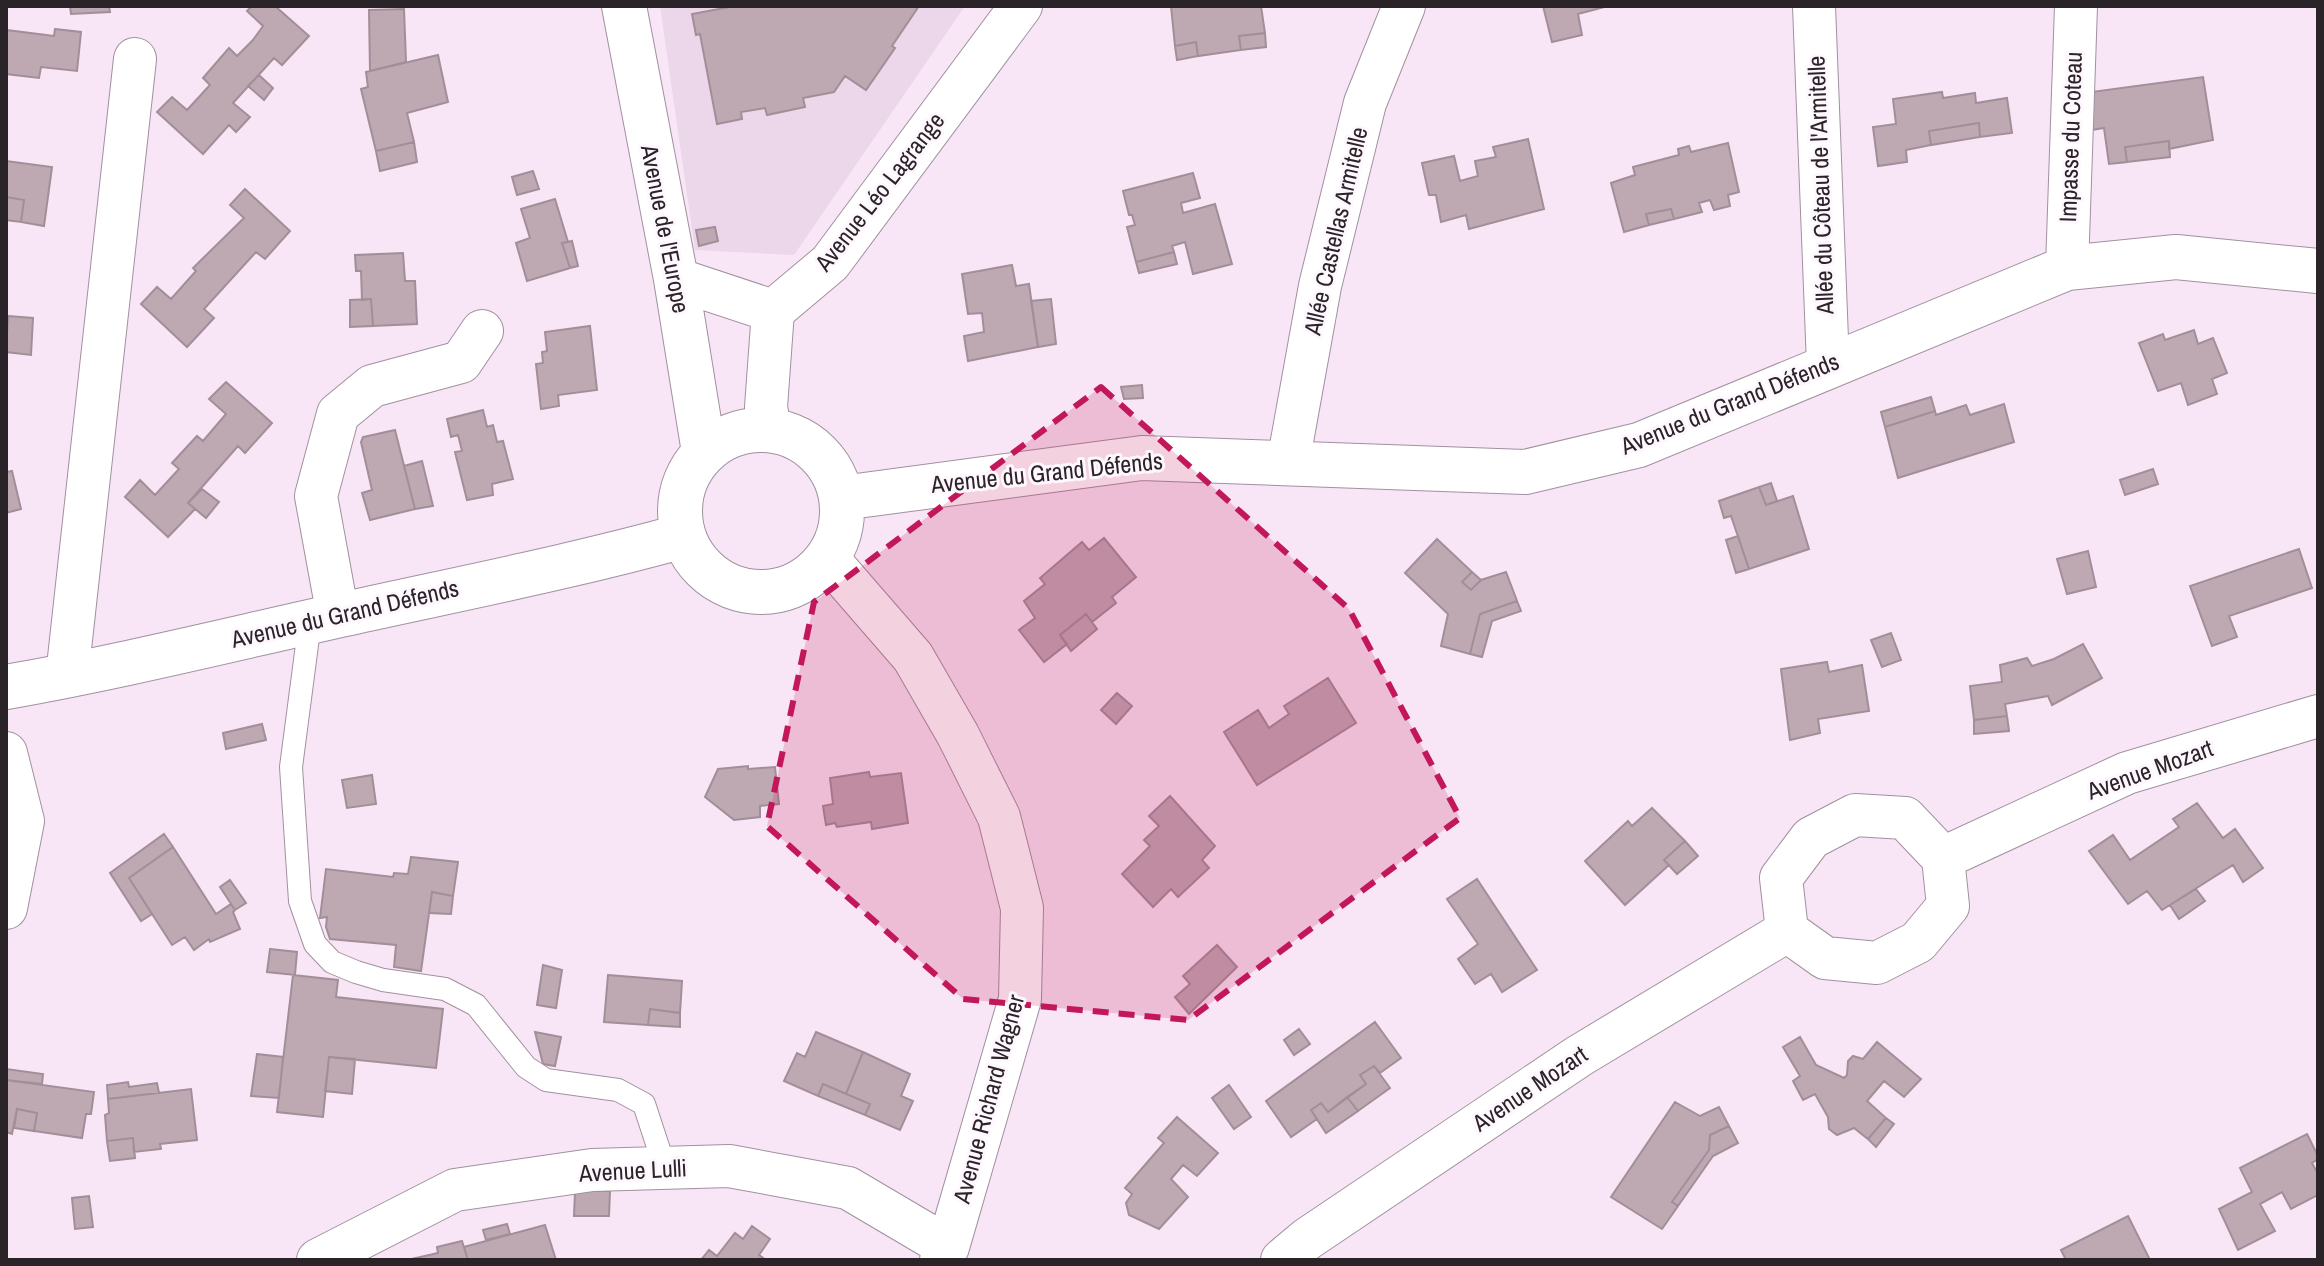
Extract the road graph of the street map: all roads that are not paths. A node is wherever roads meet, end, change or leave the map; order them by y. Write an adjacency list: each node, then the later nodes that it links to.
1 (624, 6): 9 (street, Avenue de l'Europe)
2 (1021, 6): 10 (street, Avenue Léo Lagrange)
3 (1404, 6): 15 (street, Allée Castellas Armitelle)
4 (1814, 6): 12 (street, Allée du Côteau de l'Armitelle)
5 (2076, 6): 7 (street, Impasse du Coteau)
6 (135, 59): 20 (street)
7 (2067, 268): 8 (street, Avenue du Grand Défends); 12 (street, Avenue du Grand Défends)
8 (2318, 271)
9 (676, 279): 10 (street); 14 (street, Avenue de l'Europe)
10 (773, 311): 13 (street)
11 (482, 331): 19 (street)
12 (1828, 365): 15 (street, Avenue du Grand Défends)
13 (770, 429): 14 (street); 16 (street)
14 (704, 452): 17 (street)
15 (1288, 463): 16 (street, Avenue du Grand Défends)
16 (842, 498): 18 (street)
17 (683, 536): 18 (street); 19 (street, Avenue du Grand Défends)
18 (828, 559): 28 (street, Avenue Richard Wagner)
19 (324, 619): 20 (street, Avenue du Grand Défends); 27 (lane)
20 (67, 676): 21 (street, Avenue du Grand Défends)
21 (6, 687)
22 (2318, 716): 24 (street, Avenue Mozart)
23 (6, 753): 25 (street)
24 (1943, 858): 26 (street); 26 (street)
25 (6, 908)
26 (1787, 931): 30 (street, Avenue Mozart)
27 (665, 1168): 28 (street, Avenue Lulli); 29 (street, Avenue Lulli)
28 (945, 1253)
29 (318, 1260)
30 (1282, 1260)

